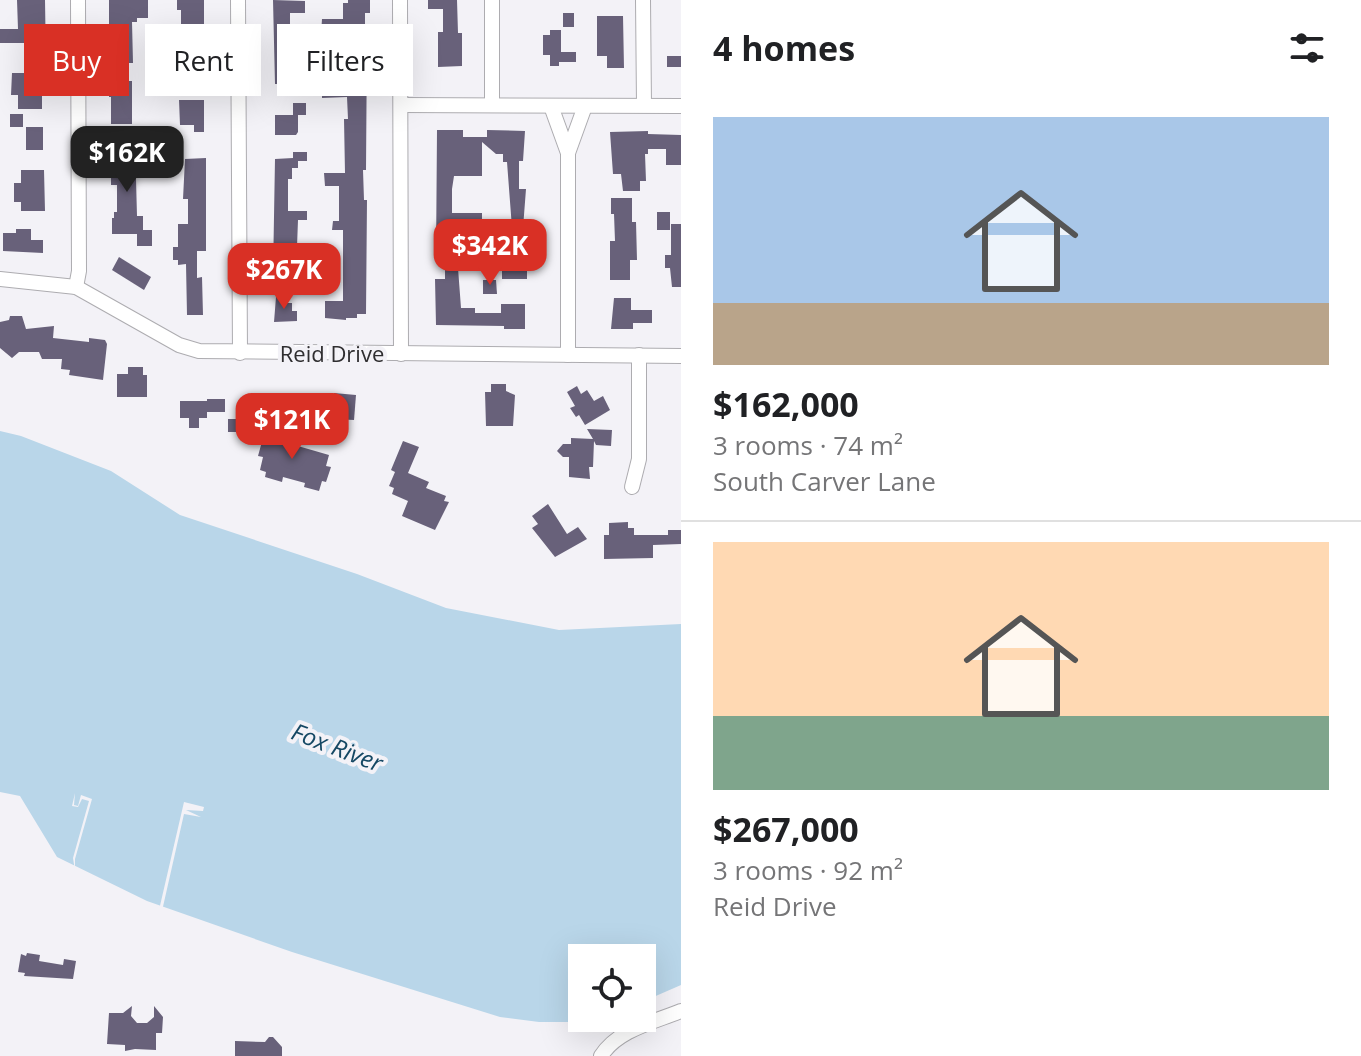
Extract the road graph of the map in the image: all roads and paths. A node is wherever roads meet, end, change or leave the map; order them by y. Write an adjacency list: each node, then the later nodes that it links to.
1 (78, 0): 14 (street)
2 (238, 0): 15 (street)
3 (400, 0): 6 (street)
4 (492, 0): 7 (street)
5 (643, 0): 8 (street)
6 (401, 105): 7 (street); 16 (street)
7 (492, 105): 9 (street)
8 (644, 105): 10 (street); 11 (street)
9 (551, 106): 10 (street); 12 (street)
10 (585, 106): 12 (street)
11 (681, 106)
12 (568, 153): 17 (street)
13 (0, 279): 14 (street, Reid Drive)
14 (76, 287): 15 (street, Reid Drive)
15 (240, 353): 16 (street, Reid Drive)
16 (401, 354): 17 (street, Reid Drive)
17 (568, 355): 18 (street, Reid Drive)
18 (639, 355): 19 (street, Reid Drive); 20 (street)
19 (681, 356)
20 (632, 487)
21 (681, 1011): 22 (street)
22 (601, 1056)

